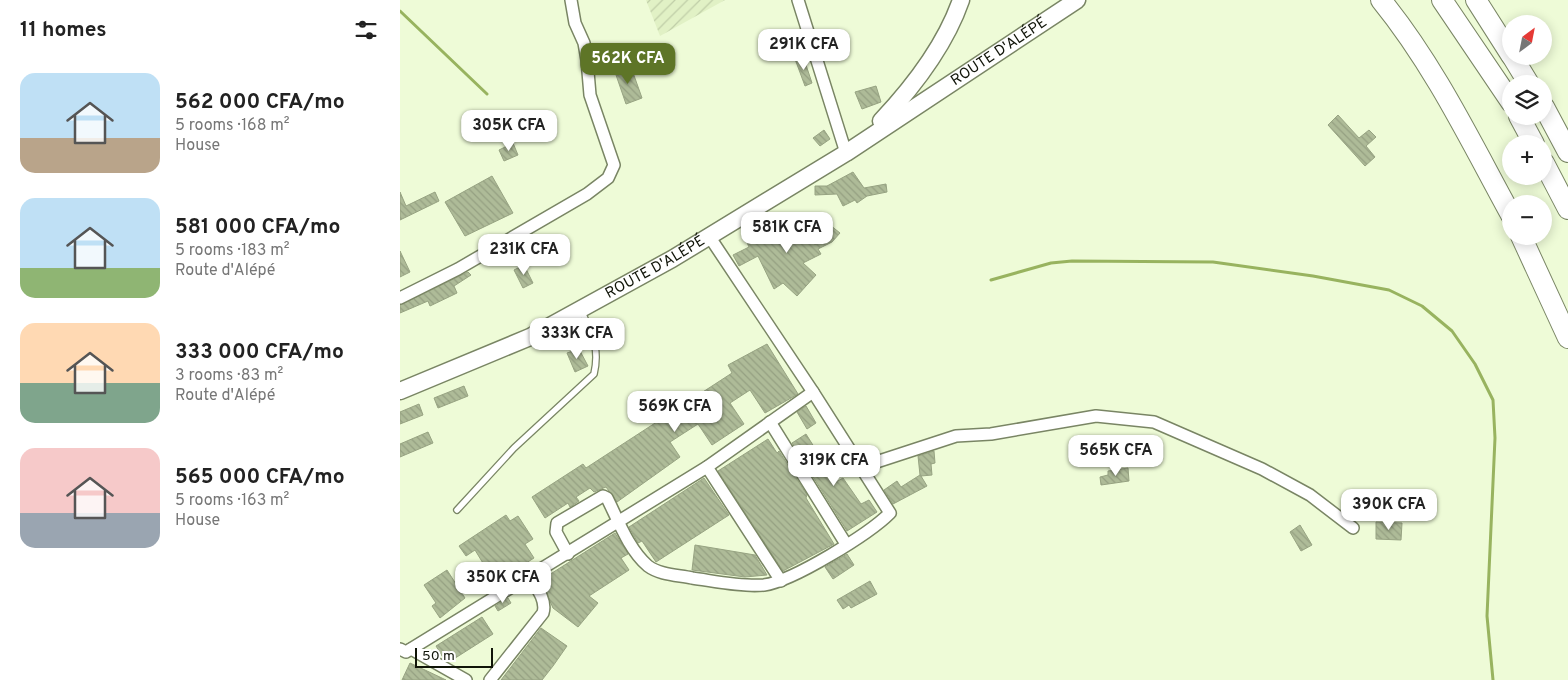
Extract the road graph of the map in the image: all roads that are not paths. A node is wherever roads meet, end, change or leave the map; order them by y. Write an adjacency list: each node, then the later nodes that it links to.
1 (571, 0): 18 (street)
2 (798, 0): 12 (street)
3 (961, 0): 12 (main road, ROUTE D'ALÉPÉ)
4 (1077, 0): 12 (main road, ROUTE D'ALÉPÉ)
5 (1381, 0): 14 (highway)
6 (1442, 0): 9 (highway)
7 (1476, 0): 8 (highway)
8 (1502, 40)
9 (1502, 89)
10 (1552, 122): 11 (highway)
11 (1568, 152)
12 (846, 153): 16 (main road, ROUTE D'ALÉPÉ)
13 (1552, 178): 15 (highway)
14 (1502, 199)
15 (1568, 209)
16 (709, 236): 19 (main road, ROUTE D'ALÉPÉ); 22 (street)
17 (1525, 245): 20 (highway)
18 (400, 298)
19 (581, 310): 21 (main road, ROUTE D'ALÉPÉ); 26 (lane)
20 (1568, 338)
21 (400, 391)
22 (813, 392): 23 (street); 24 (street)
23 (770, 422): 25 (street); 29 (street)
24 (861, 466): 28 (street); 29 (street)
25 (707, 467): 27 (street); 32 (street)
26 (457, 510)
27 (620, 523): 30 (street); 30 (street); 32 (street)
28 (1353, 528)
29 (846, 544): 32 (street)
30 (568, 554): 31 (street)
31 (529, 576): 33 (street); 35 (street)
32 (781, 581)
33 (405, 649): 34 (street)
34 (466, 680)
35 (490, 680)

